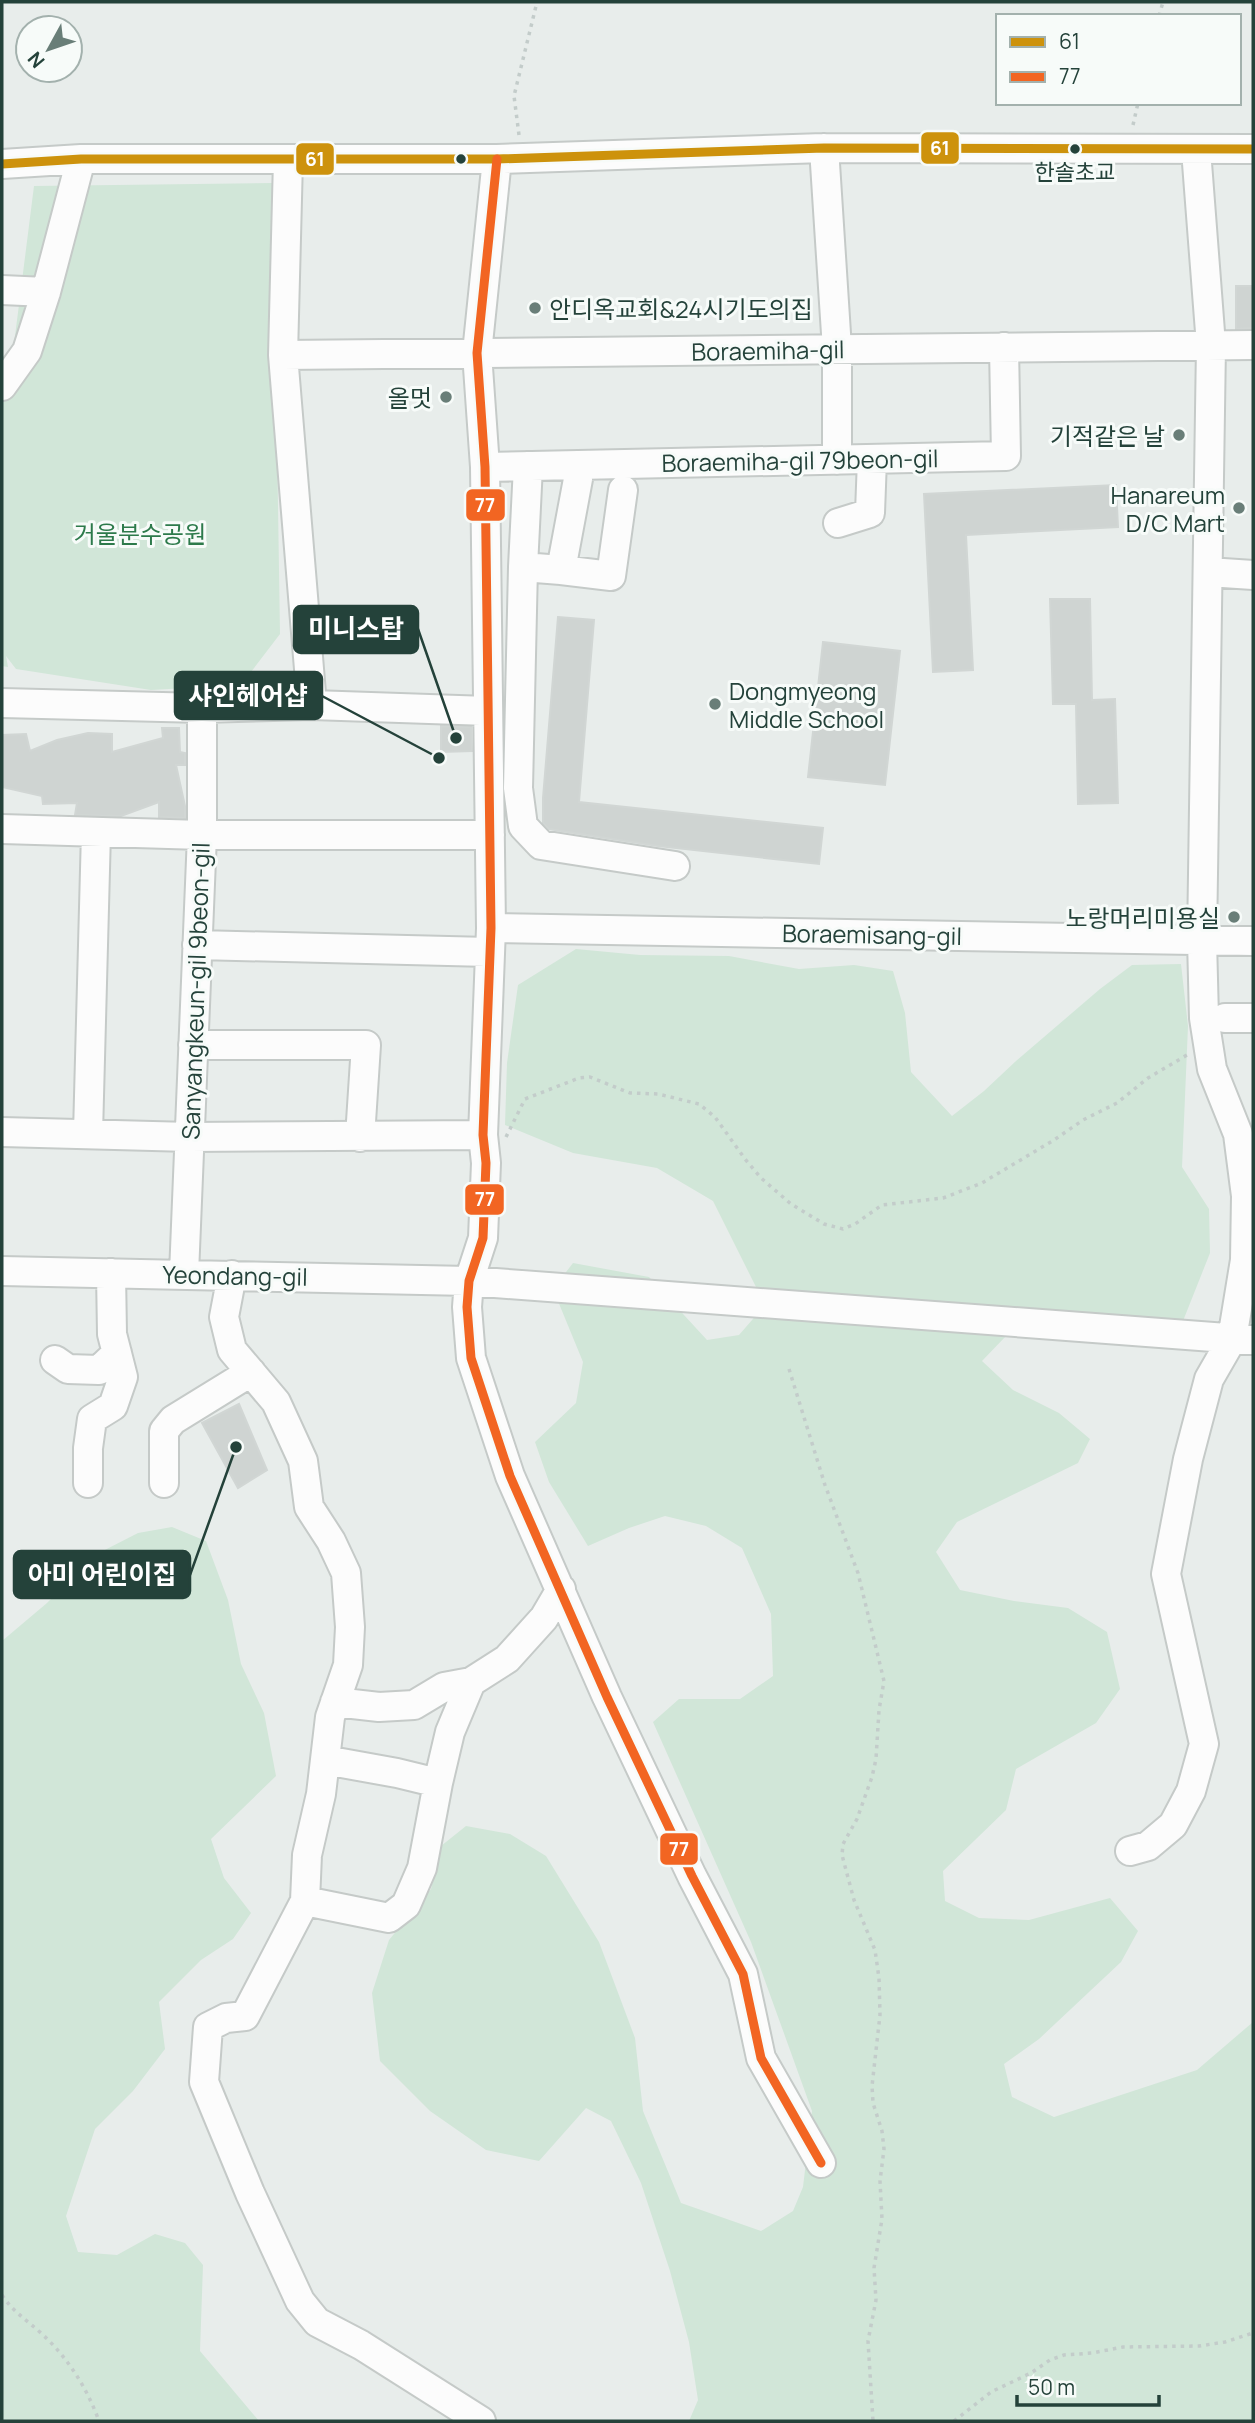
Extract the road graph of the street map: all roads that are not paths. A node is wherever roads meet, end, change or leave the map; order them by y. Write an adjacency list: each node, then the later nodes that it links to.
1 (824, 148): 3 (street); 4 (street); 13 (street)
2 (1253, 149): 3 (street)
3 (1196, 150): 10 (street)
4 (510, 158): 6 (street); 14 (street)
5 (81, 159): 6 (street); 7 (street); 9 (street)
6 (288, 160): 15 (street)
7 (2, 164)
8 (2, 290): 9 (street)
9 (46, 292): 16 (street)
10 (1211, 345): 11 (street, Boraemiha-gil); 12 (street, Boraemiha-gil); 26 (street)
11 (1253, 345)
12 (1004, 347): 13 (street, Boraemiha-gil); 17 (street, Boraemiha-gil 79beon-gil)
13 (837, 349): 14 (street, Boraemiha-gil); 18 (street)
14 (477, 352): 15 (street, Boraemiha-gil); 20 (street)
15 (283, 355): 29 (street)
16 (2, 386)
17 (872, 458): 18 (street, Boraemiha-gil 79beon-gil); 23 (street)
18 (838, 460): 19 (street, Boraemiha-gil 79beon-gil)
19 (528, 466): 20 (street, Boraemiha-gil 79beon-gil); 24 (street)
20 (485, 467): 31 (street)
21 (578, 479): 25 (street)
22 (624, 490): 25 (street)
23 (838, 523)
24 (523, 567): 25 (street); 36 (street)
25 (561, 570)
26 (1208, 572): 27 (street); 38 (street)
27 (1253, 575)
28 (2, 703): 30 (street)
29 (312, 705): 30 (street); 31 (street)
30 (201, 708): 34 (street, Sanyangkeun-gil 9beon-gil)
31 (488, 710): 35 (street)
32 (2, 829): 33 (street)
33 (96, 832): 34 (street); 45 (street)
34 (202, 835): 35 (street); 40 (street, Sanyangkeun-gil 9beon-gil)
35 (490, 835): 37 (street)
36 (675, 866)
37 (490, 940): 38 (street, Boraemisang-gil); 40 (street, Boraemisang-gil); 46 (street)
38 (1202, 940): 39 (street, Boraemisang-gil); 54 (street)
39 (1253, 941)
40 (197, 945): 43 (street, Sanyangkeun-gil 9beon-gil)
41 (1225, 1018): 42 (street)
42 (1253, 1018)
43 (193, 1045): 47 (street, Sanyangkeun-gil 9beon-gil); 48 (street)
44 (2, 1132): 45 (street)
45 (88, 1134): 47 (street)
46 (483, 1135): 48 (street); 53 (street)
47 (190, 1137): 48 (street); 51 (street, Sanyangkeun-gil 9beon-gil)
48 (360, 1137)
49 (2, 1271): 50 (street, Yeondang-gil)
50 (111, 1273): 51 (street, Yeondang-gil); 55 (street)
51 (184, 1274): 52 (street, Yeondang-gil)
52 (232, 1275): 53 (street, Yeondang-gil); 57 (street)
53 (469, 1281): 54 (street, Yeondang-gil); 60 (street)
54 (1242, 1339): 65 (street)
55 (117, 1353): 56 (street); 58 (street)
56 (55, 1360)
57 (251, 1372): 59 (street); 62 (street)
58 (88, 1483)
59 (164, 1483)
60 (561, 1589): 61 (street); 67 (street)
61 (471, 1682): 62 (street); 64 (street)
62 (335, 1702): 63 (street)
63 (325, 1760): 64 (street); 66 (street)
64 (439, 1783): 66 (street)
65 (1130, 1852)
66 (305, 1901): 68 (street)
67 (821, 2163)
68 (481, 2421)

